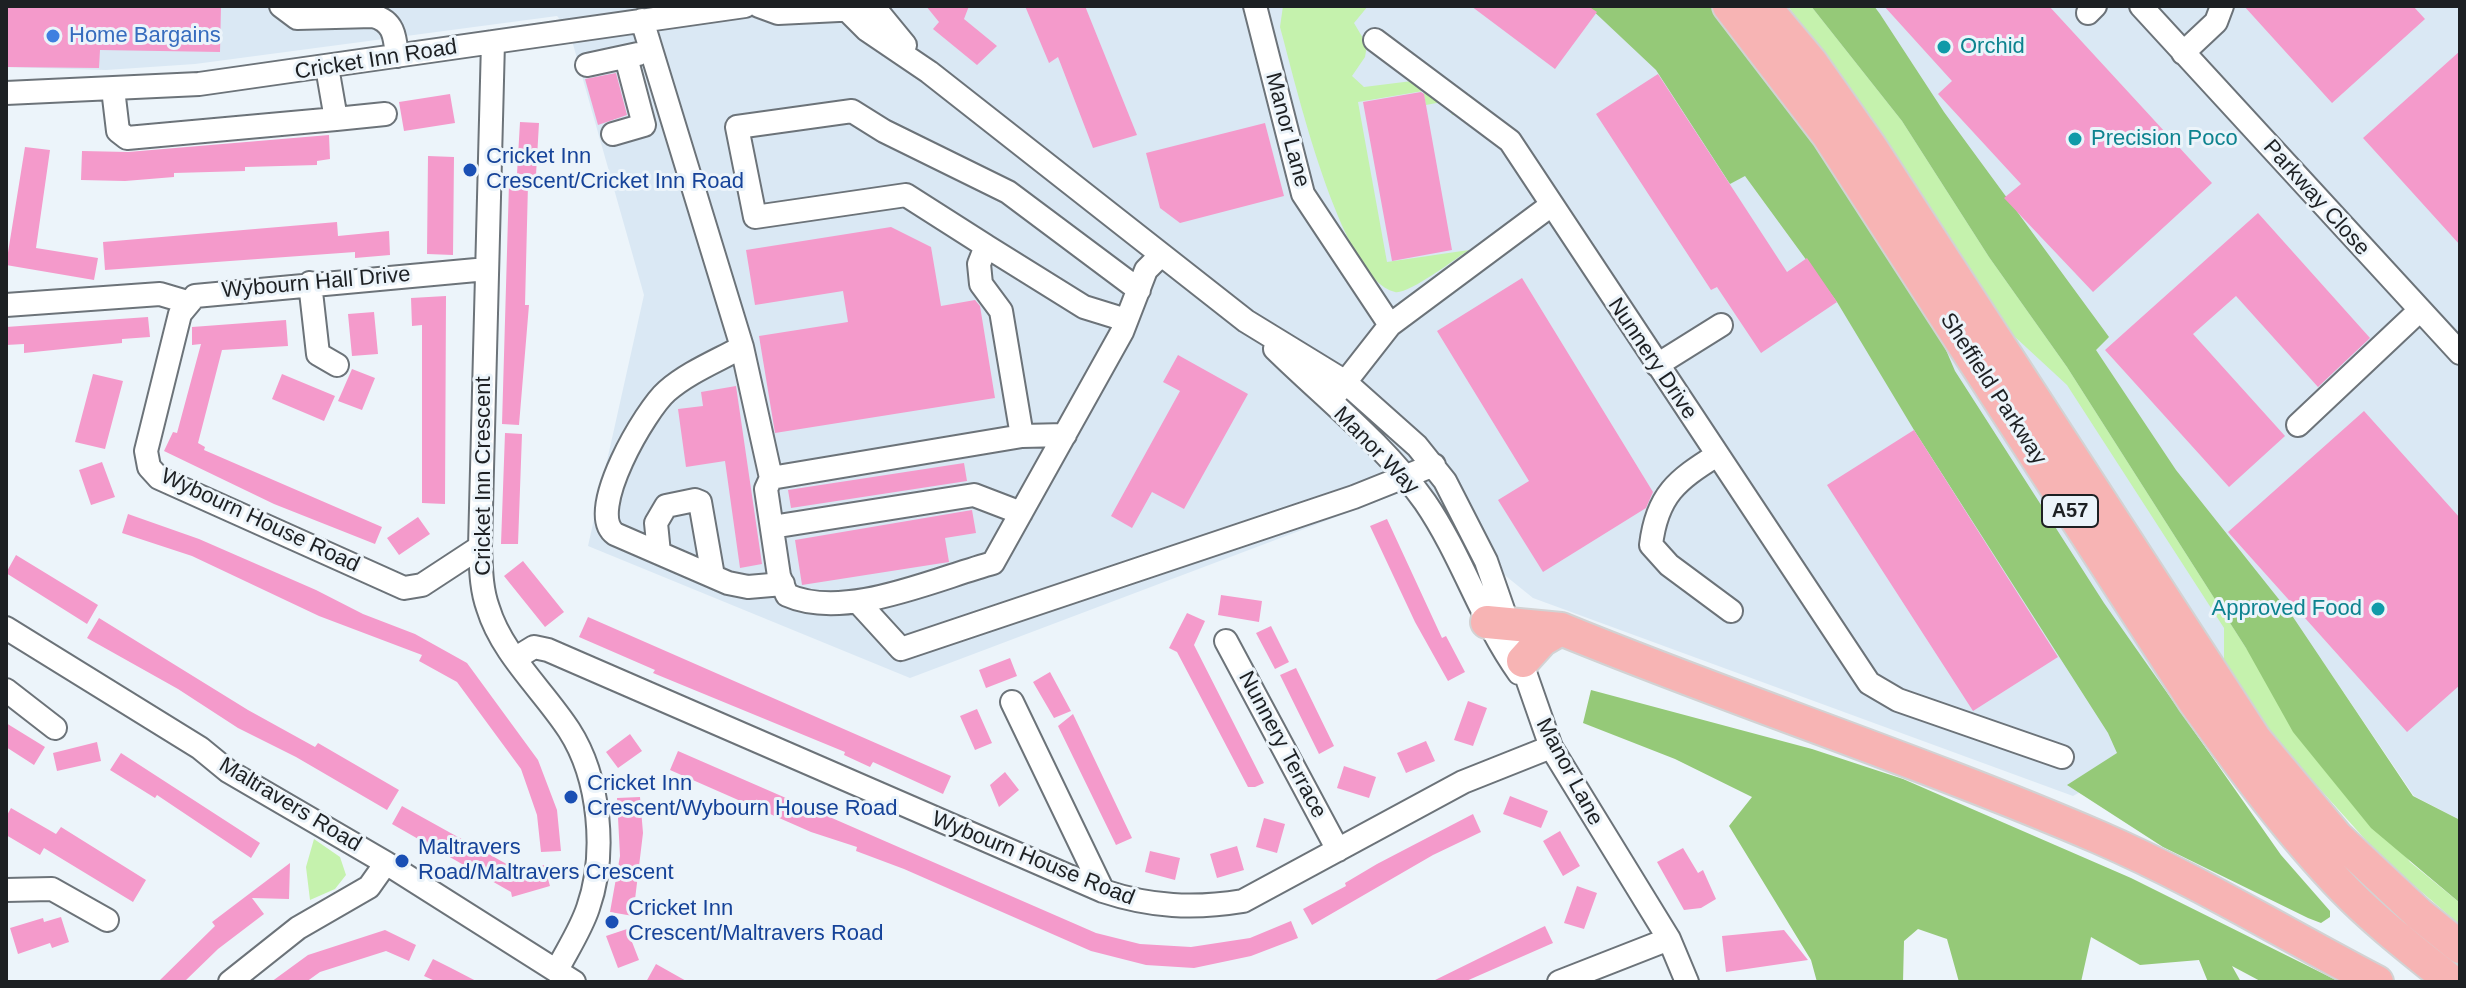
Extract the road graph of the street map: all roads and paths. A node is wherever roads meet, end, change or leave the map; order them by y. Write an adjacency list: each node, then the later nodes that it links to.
1 (281, 6): 16 (street)
2 (745, 6): 11 (street, Cricket Inn Road)
3 (759, 6): 10 (street)
4 (873, 6): 20 (street, Manor Way)
5 (1255, 6): 37 (street, Manor Lane)
6 (1729, 6): 83 (highway, Sheffield Parkway / A57)
7 (1764, 6): 77 (highway, Sheffield Parkway / A57)
8 (2141, 6): 15 (street, Parkway Close)
9 (2222, 6): 15 (street)
10 (848, 8): 20 (street, Manor Way)
11 (642, 20): 13 (street, Cricket Inn Road); 14 (street)
12 (1375, 40): 26 (street, Nunnery Drive)
13 (493, 42): 16 (street, Cricket Inn Road); 29 (street, Cricket Inn Crescent)
14 (651, 51): 17 (street); 39 (street)
15 (2183, 53): 34 (street, Parkway Close)
16 (397, 56): 19 (street, Cricket Inn Road)
17 (626, 57): 18 (street); 25 (street)
18 (587, 65)
19 (327, 67): 21 (street, Cricket Inn Road); 24 (street)
20 (929, 72): 28 (street, Manor Way)
21 (113, 89): 22 (street, Cricket Inn Road); 24 (street)
22 (6, 93)
23 (385, 114): 24 (street)
24 (336, 119)
25 (613, 134)
26 (1550, 206): 37 (street); 42 (street, Nunnery Drive)
27 (986, 246): 31 (street); 35 (street); 47 (street)
28 (1161, 255): 31 (street); 36 (street, Manor Way)
29 (487, 269): 30 (street, Wybourn Hall Drive); 54 (street, Cricket Inn Crescent)
30 (310, 283): 32 (street, Wybourn Hall Drive); 41 (street)
31 (1139, 290): 35 (street)
32 (187, 302): 33 (street, Wybourn Hall Drive); 54 (street, Wybourn House Road)
33 (6, 305)
34 (2419, 311): 40 (street, Parkway Close); 45 (street)
35 (1126, 320): 46 (street)
36 (1246, 321): 43 (street, Manor Way); 44 (street, Manor Way)
37 (1390, 325): 43 (street)
38 (1721, 325): 42 (street)
39 (742, 347): 51 (street); 55 (street)
40 (2460, 353)
41 (337, 365)
42 (1657, 365): 48 (street, Nunnery Drive)
43 (1344, 381): 44 (street); 49 (street, Manor Way)
44 (1330, 402): 50 (street, Manor Way)
45 (2298, 425)
46 (1065, 435): 47 (street); 52 (street)
47 (1022, 436): 51 (street)
48 (1717, 455): 59 (street); 70 (street, Nunnery Drive)
49 (1434, 465): 50 (street); 60 (street, Manor Lane)
50 (1404, 477): 58 (street); 60 (street, Manor Way)
51 (771, 478): 53 (street)
52 (1021, 513): 53 (street); 58 (street)
53 (772, 527): 57 (street)
54 (480, 547): 64 (street, Cricket Inn Crescent)
55 (659, 553): 56 (street); 56 (street)
56 (713, 576): 57 (street)
57 (783, 584): 58 (street)
58 (858, 602)
59 (1731, 611)
60 (1498, 623): 62 (highway); 65 (street, Manor Lane)
61 (6, 628): 72 (street, Maltravers Road)
62 (1561, 629): 65 (highway); 82 (highway)
63 (1226, 641): 71 (street, Nunnery Terrace)
64 (516, 658): 74 (street, Wybourn House Road); 78 (street, Cricket Inn Crescent)
65 (1525, 673): 69 (street, Manor Lane)
66 (6, 690): 68 (street)
67 (1012, 702): 74 (street)
68 (55, 728)
69 (1551, 747): 71 (street, Wybourn House Road); 76 (street, Manor Lane)
70 (2062, 757)
71 (1338, 850): 74 (street, Wybourn House Road)
72 (386, 863): 78 (street, Maltravers Road); 79 (street)
73 (6, 890): 75 (street)
74 (1103, 891)
75 (107, 920)
76 (1669, 939): 80 (street); 81 (street, Manor Lane)
77 (2460, 947)
78 (566, 975)
79 (230, 982)
80 (1559, 982)
81 (1687, 982)
82 (2377, 982)
83 (2452, 982)

